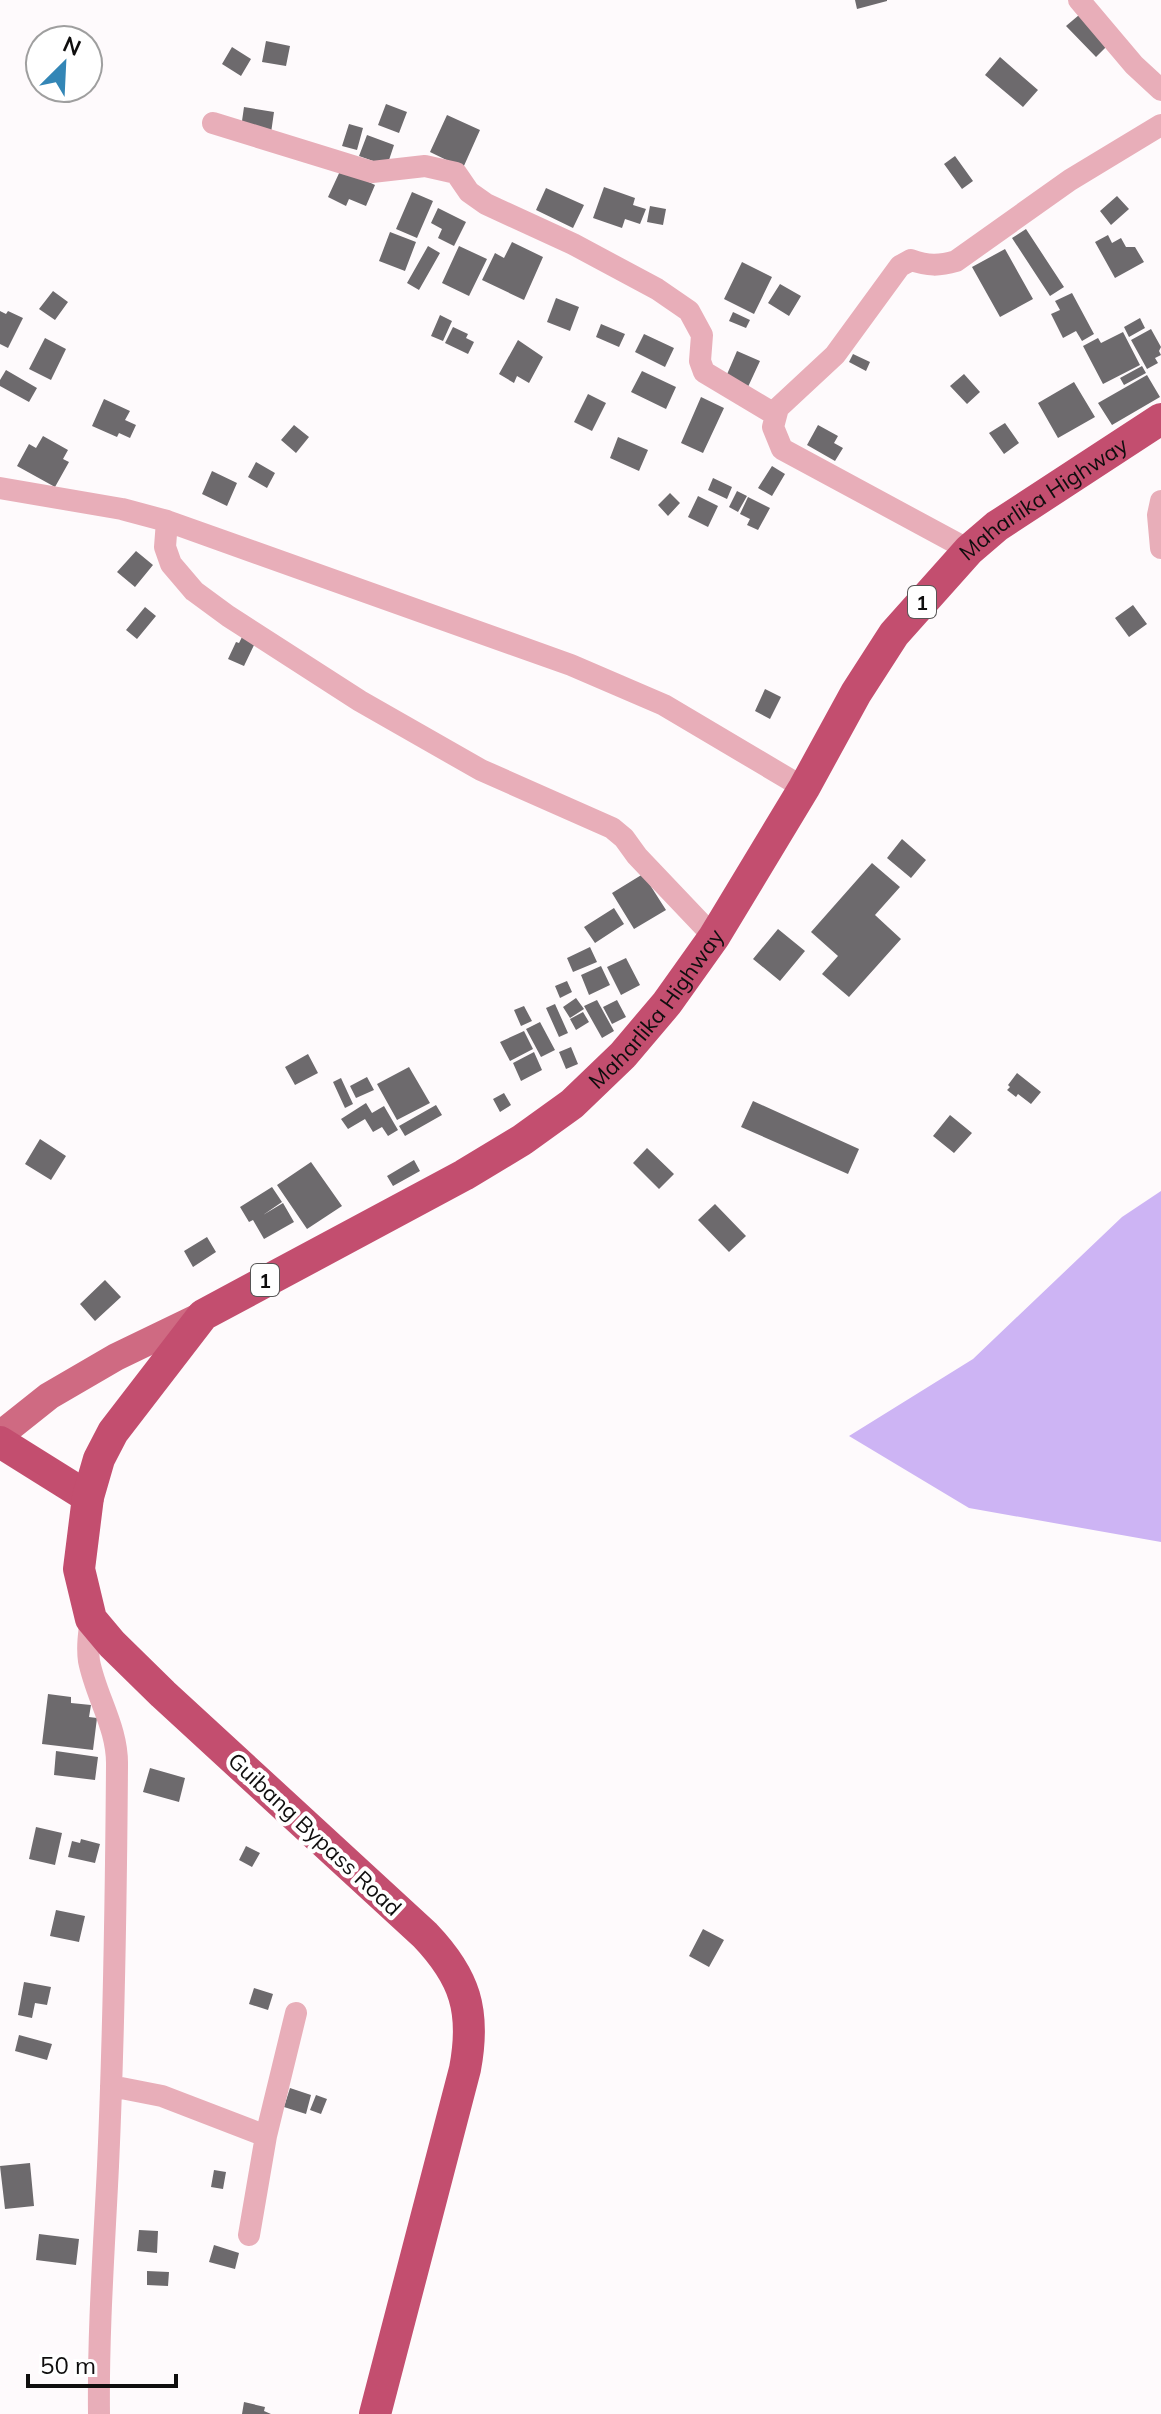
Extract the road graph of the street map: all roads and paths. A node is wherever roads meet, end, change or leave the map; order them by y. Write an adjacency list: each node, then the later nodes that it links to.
1 (1079, 0): 2 (street)
2 (1161, 90)
3 (213, 123): 5 (street)
4 (1161, 125): 5 (street)
5 (776, 415): 11 (street)
6 (1161, 419): 11 (highway, Maharlika Highway / 1)
7 (0, 488): 9 (street)
8 (1161, 501): 10 (street)
9 (167, 521): 12 (street); 13 (street)
10 (1161, 548)
11 (969, 550): 12 (highway, Maharlika Highway / 1)
12 (804, 788): 13 (highway, Maharlika Highway / 1)
13 (714, 937): 14 (highway, Maharlika Highway / 1)
14 (203, 1315): 15 (main road, Maharlika Highway / 1); 17 (highway, Guibang Bypass Road)
15 (0, 1435)
16 (0, 1442): 17 (highway)
17 (88, 1497): 18 (highway, Guibang Bypass Road)
18 (91, 1619): 20 (street); 24 (highway, Guibang Bypass Road)
19 (296, 2013): 21 (street)
20 (111, 2086): 21 (street); 23 (street)
21 (266, 2136): 22 (street)
22 (249, 2235)
23 (99, 2414)
24 (375, 2414)

